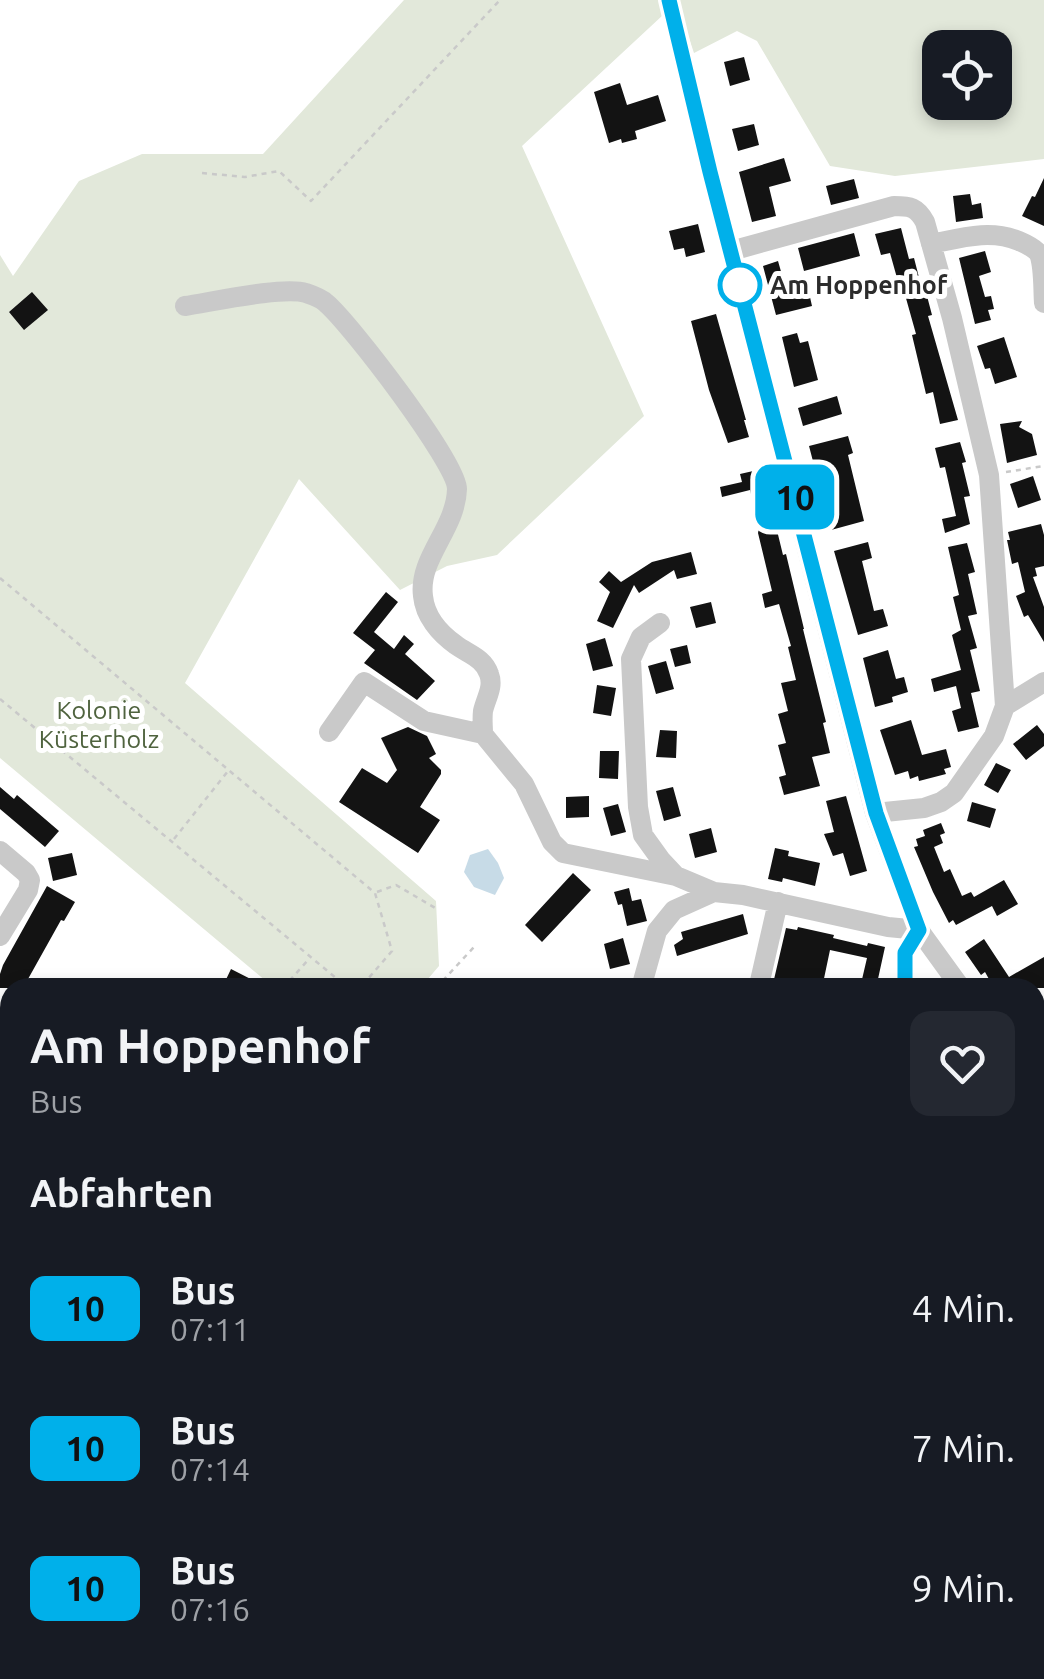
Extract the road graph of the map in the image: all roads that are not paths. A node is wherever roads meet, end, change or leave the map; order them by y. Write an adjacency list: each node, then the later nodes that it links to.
1 (669, 0): 3 (street)
2 (931, 244): 3 (street); 4 (street); 8 (street)
3 (731, 251): 11 (street)
4 (1044, 303)
5 (185, 306): 10 (street)
6 (660, 623): 13 (street)
7 (1044, 682): 8 (street)
8 (1005, 706): 11 (street)
9 (328, 732): 10 (street)
10 (483, 734): 13 (street)
11 (876, 813): 16 (street)
12 (0, 850): 17 (street)
13 (676, 876): 14 (street)
14 (714, 892): 15 (street); 18 (street)
15 (778, 902): 16 (street); 19 (street)
16 (919, 930): 20 (street); 21 (street)
17 (0, 936)
18 (643, 978)
19 (761, 978)
20 (905, 978)
21 (954, 978)

